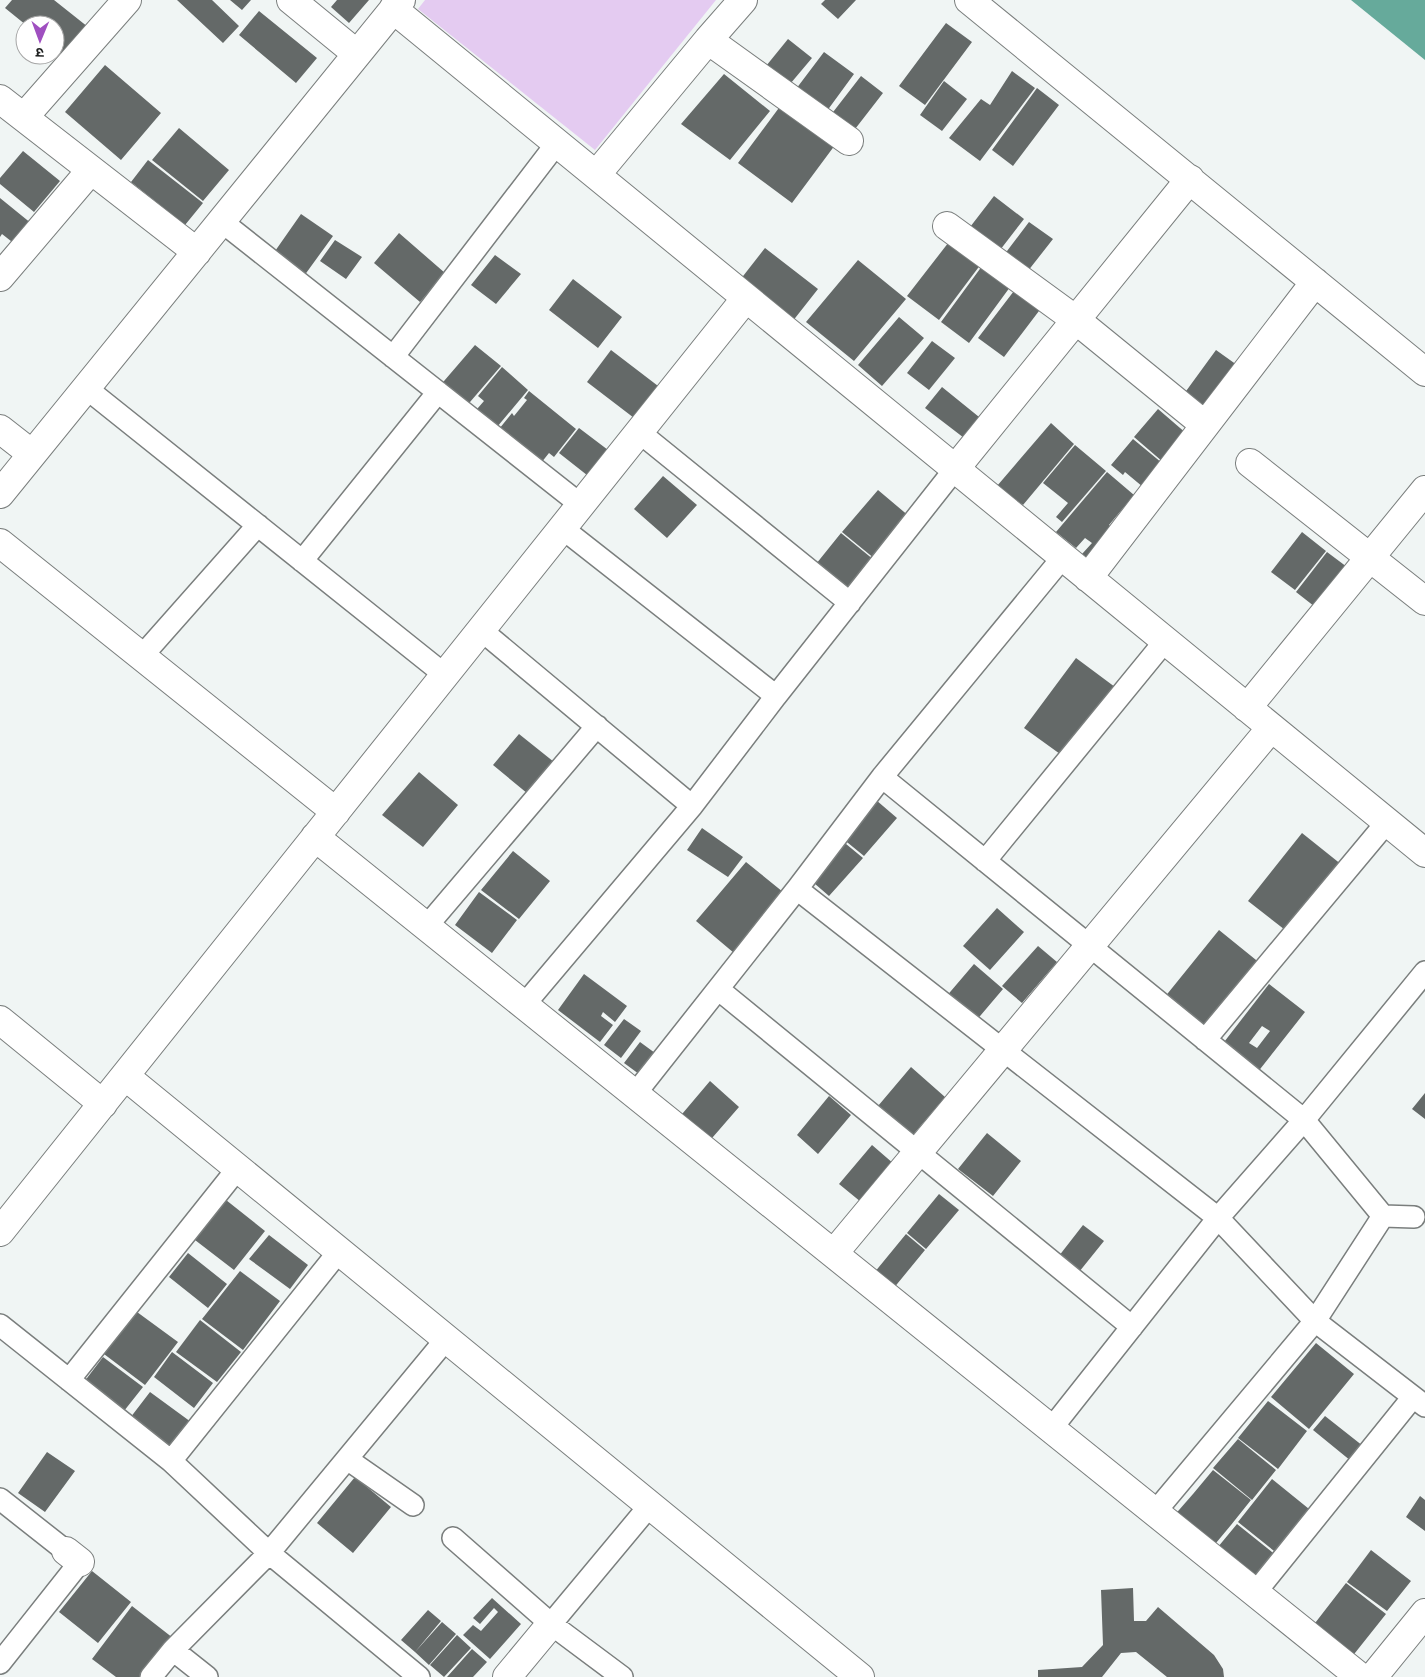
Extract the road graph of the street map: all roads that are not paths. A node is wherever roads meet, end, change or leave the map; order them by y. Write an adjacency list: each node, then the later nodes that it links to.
1 (127, 0): 9 (street)
2 (292, 0): 7 (street)
3 (743, 0): 6 (street)
4 (969, 0): 14 (street)
5 (397, 5): 7 (street); 11 (street)
6 (708, 40): 10 (street); 13 (street)
7 (357, 54): 15 (street)
8 (0, 99): 9 (street)
9 (24, 117): 12 (street)
10 (849, 140)
11 (557, 144): 13 (street); 22 (lane)
12 (91, 170): 17 (street); 18 (street)
13 (596, 175): 20 (street)
14 (1190, 179): 19 (street); 21 (street)
15 (221, 221): 17 (street); 22 (lane)
16 (947, 226): 21 (street)
17 (197, 252): 24 (street)
18 (0, 277)
19 (1315, 282): 23 (street); 26 (street)
20 (746, 298): 28 (street); 31 (street)
21 (1076, 320): 26 (street); 31 (street)
22 (393, 357): 25 (lane)
23 (1425, 372)
24 (86, 388): 29 (street); 35 (lane)
25 (438, 392): 34 (lane); 40 (lane)
26 (1205, 425): 41 (street)
27 (0, 429): 29 (street)
28 (639, 432): 34 (street); 43 (lane)
29 (32, 454): 33 (street)
30 (1250, 463): 39 (street)
31 (955, 469): 38 (street); 43 (lane)
32 (1425, 490): 39 (street)
33 (0, 494)
34 (581, 504): 36 (street)
35 (258, 525): 40 (lane); 46 (lane)
36 (562, 528): 44 (street); 48 (lane)
37 (0, 543): 46 (street)
38 (1063, 557): 41 (street); 52 (lane)
39 (1370, 558): 42 (street); 49 (street)
40 (302, 562): 47 (lane)
41 (1088, 578): 45 (street)
42 (1425, 601)
43 (850, 603): 48 (lane)
44 (481, 630): 47 (street); 50 (lane)
45 (1165, 641): 49 (street); 58 (lane)
46 (142, 656): 54 (street)
47 (445, 675): 54 (street)
48 (776, 696): 53 (lane)
49 (1247, 708): 51 (street)
50 (597, 726): 53 (lane); 60 (lane)
51 (1271, 728): 55 (street); 61 (street)
52 (882, 777): 58 (lane); 59 (lane)
53 (692, 806): 64 (lane)
54 (336, 812): 56 (street)
55 (1387, 822): 57 (street); 66 (lane)
56 (315, 837): 60 (street); 68 (street)
57 (1422, 844)
58 (985, 861): 61 (lane)
59 (797, 888): 63 (lane); 67 (lane)
60 (426, 926): 64 (street)
61 (1090, 946): 66 (lane); 67 (street)
62 (1425, 972): 71 (lane)
63 (718, 989): 69 (lane); 72 (lane)
64 (524, 1005): 69 (street)
65 (0, 1020): 70 (street)
66 (1205, 1040): 71 (lane)
67 (1003, 1050): 72 (street); 76 (lane)
68 (125, 1076): 70 (street); 73 (street)
69 (635, 1094): 79 (street)
70 (103, 1104): 77 (street)
71 (1304, 1120): 75 (lane); 76 (lane)
72 (918, 1153): 79 (street); 82 (lane)
73 (238, 1168): 78 (street); 84 (lane)
74 (1422, 1215): 75 (lane)
75 (1383, 1216): 80 (lane)
76 (1218, 1218): 80 (lane); 82 (lane)
77 (0, 1232)
78 (340, 1250): 83 (street); 88 (lane)
79 (834, 1253): 86 (street)
80 (1315, 1321): 85 (lane); 92 (lane)
81 (0, 1325): 84 (lane)
82 (1132, 1327): 86 (lane)
83 (447, 1338): 87 (lane); 90 (street)
84 (69, 1380): 88 (lane)
85 (1419, 1401): 95 (lane)
86 (1051, 1429): 92 (street)
87 (347, 1459): 91 (lane); 94 (lane)
88 (171, 1461): 94 (lane)
89 (0, 1498): 99 (lane)
90 (651, 1504): 97 (lane); 100 (street)
91 (413, 1505)
92 (1155, 1512): 95 (street)
93 (453, 1538): 97 (lane)
94 (269, 1553): 98 (lane); 103 (lane)
95 (1255, 1593): 106 (street)
96 (1425, 1613): 107 (street)
97 (551, 1624): 104 (street); 105 (lane)
98 (173, 1650): 101 (lane); 102 (lane)
99 (0, 1662)
100 (850, 1674)
101 (151, 1677)
102 (207, 1677)
103 (419, 1677)
104 (507, 1677)
105 (622, 1677)
106 (1360, 1677)
107 (1373, 1677)

